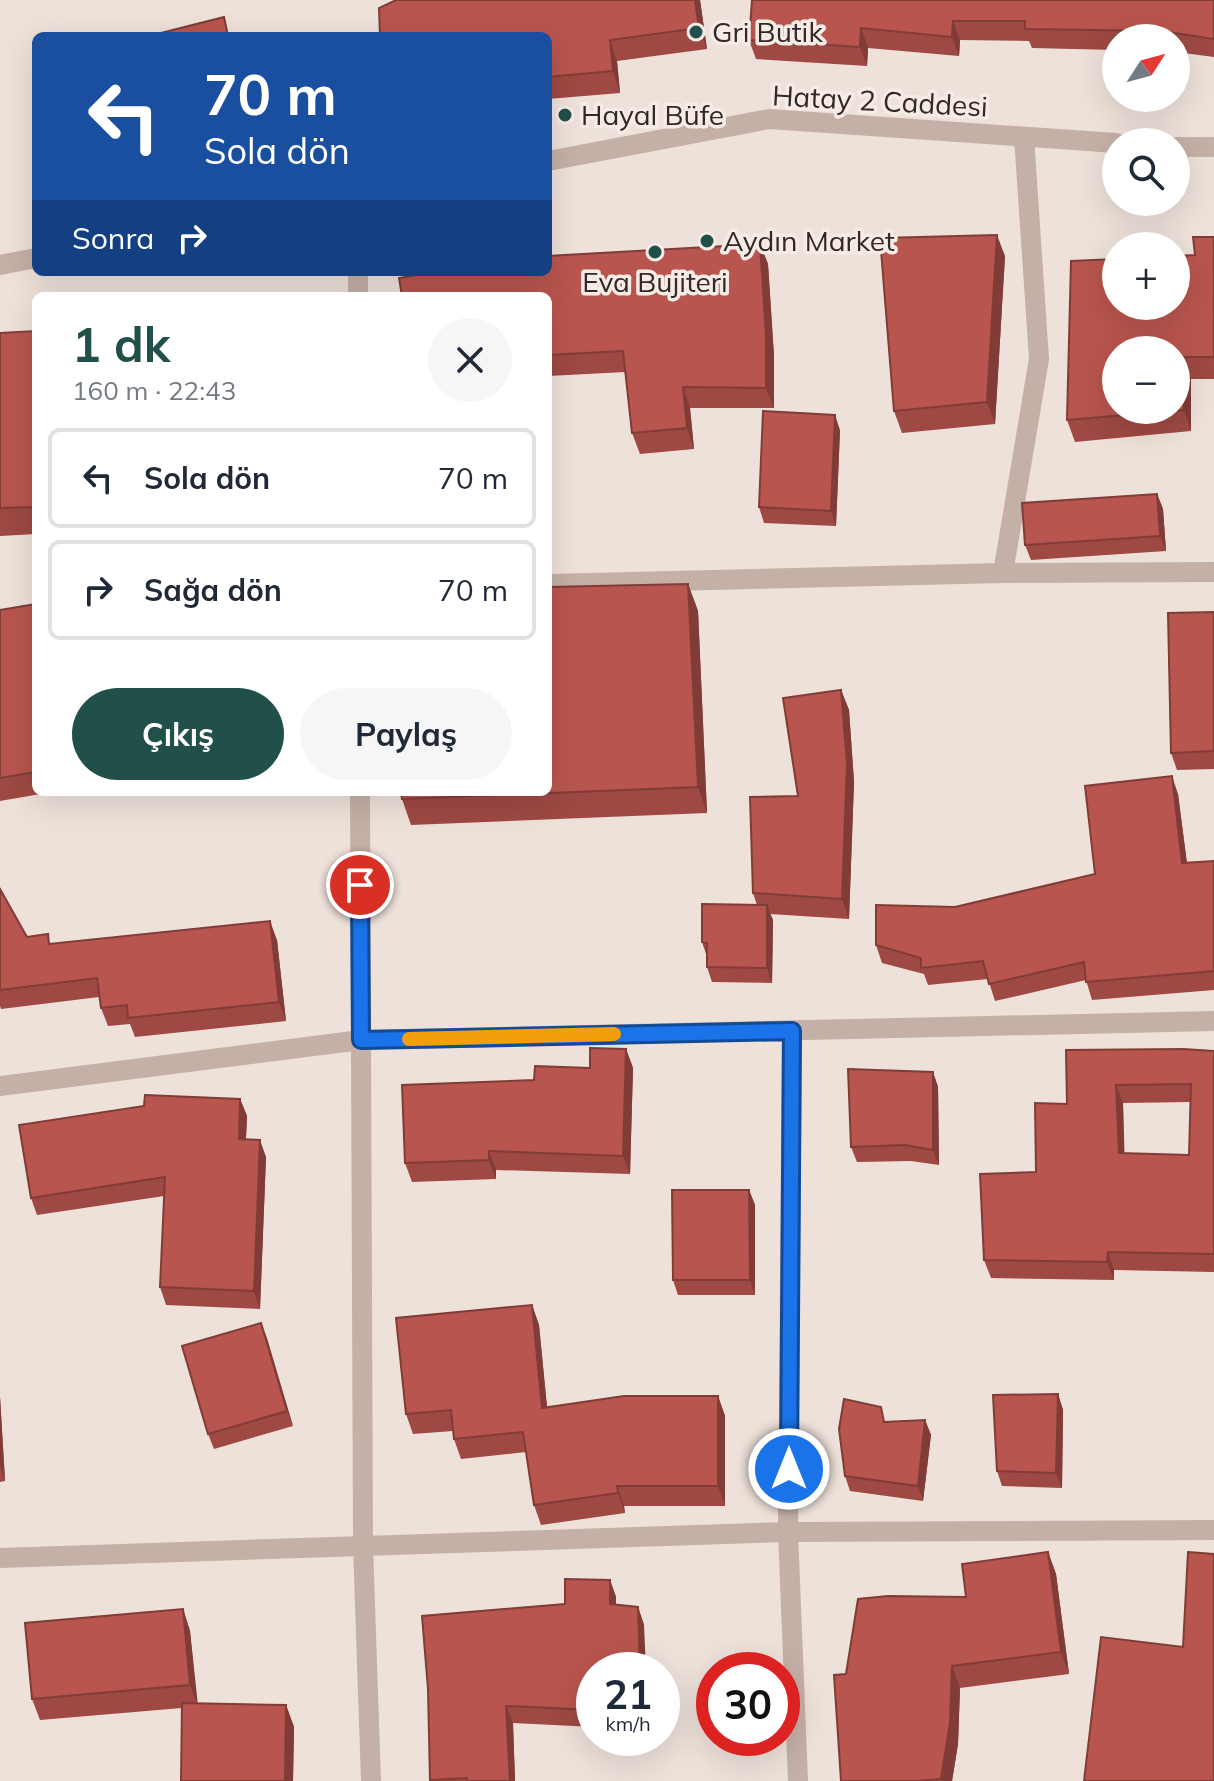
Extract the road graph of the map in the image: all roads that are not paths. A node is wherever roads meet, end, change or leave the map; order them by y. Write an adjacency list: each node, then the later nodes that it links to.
1 (1024, 137): 2 (street, Hatay 2 Caddesi); 5 (street, Hatay 2 Caddesi); 9 (street)
2 (1102, 142)
3 (1190, 147): 4 (street)
4 (1214, 147)
5 (552, 160)
6 (32, 259): 7 (street)
7 (0, 265)
8 (1214, 572): 9 (street)
9 (1003, 573): 10 (street)
10 (552, 584)
11 (360, 796): 14 (street)
12 (1214, 1021): 13 (street)
13 (792, 1031): 14 (street); 17 (street)
14 (361, 1040): 15 (street); 18 (street)
15 (0, 1086)
16 (1214, 1530): 17 (street)
17 (788, 1532): 18 (street); 21 (street)
18 (363, 1545): 19 (street); 20 (street)
19 (0, 1558)
20 (371, 1781)
21 (798, 1781)

